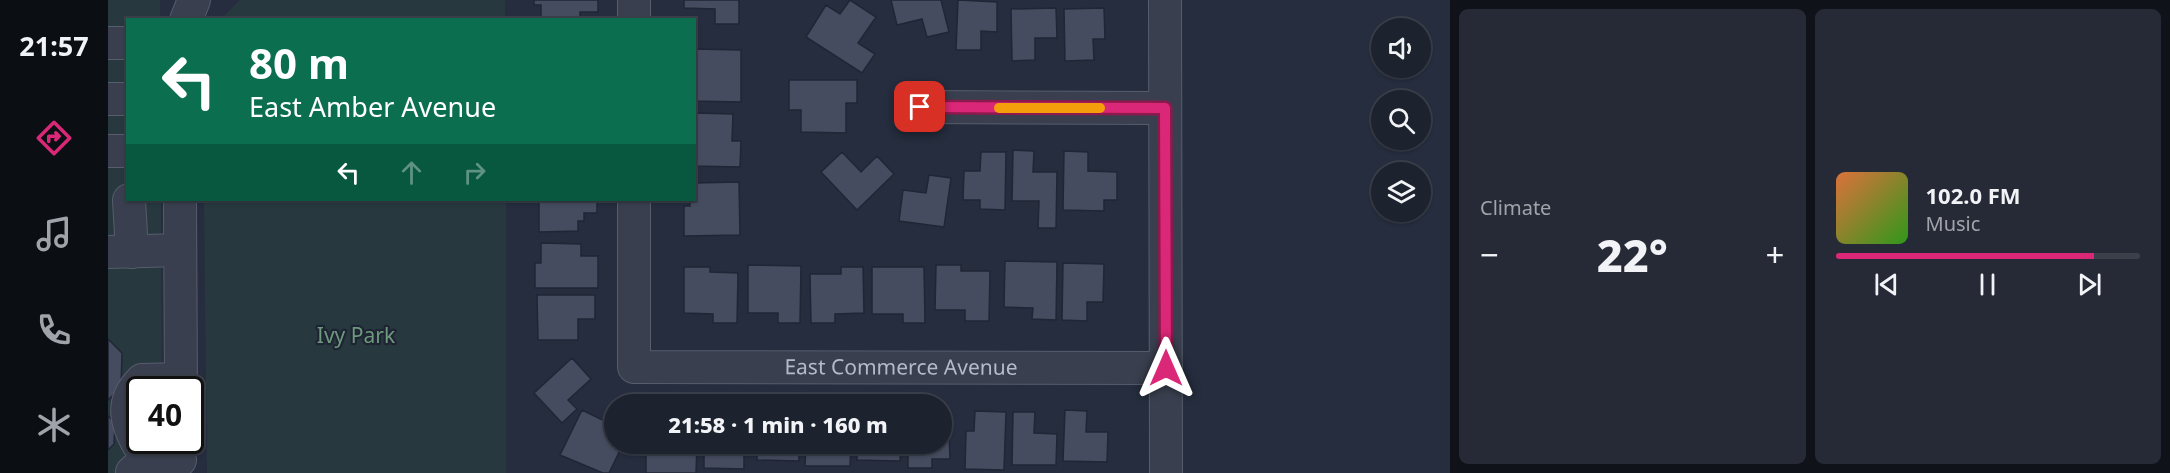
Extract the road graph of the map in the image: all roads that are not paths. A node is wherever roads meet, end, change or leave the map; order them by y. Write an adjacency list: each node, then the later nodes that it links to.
1 (194, 0): 4 (street)
2 (634, 0): 5 (street)
3 (1165, 0): 11 (street)
4 (187, 18)
5 (634, 18)
6 (126, 43): 7 (street)
7 (108, 44)
8 (108, 99): 9 (street)
9 (126, 99)
10 (920, 107): 11 (street)
11 (1165, 108): 19 (street)
12 (108, 151): 13 (street)
13 (126, 151)
14 (180, 201): 17 (street)
15 (634, 201): 19 (street, East Commerce Avenue)
16 (122, 203): 18 (street)
17 (180, 250): 18 (street); 20 (street)
18 (120, 252)
19 (1166, 368): 23 (street)
20 (181, 376)
21 (180, 458): 22 (street)
22 (139, 466)
23 (1166, 473)

